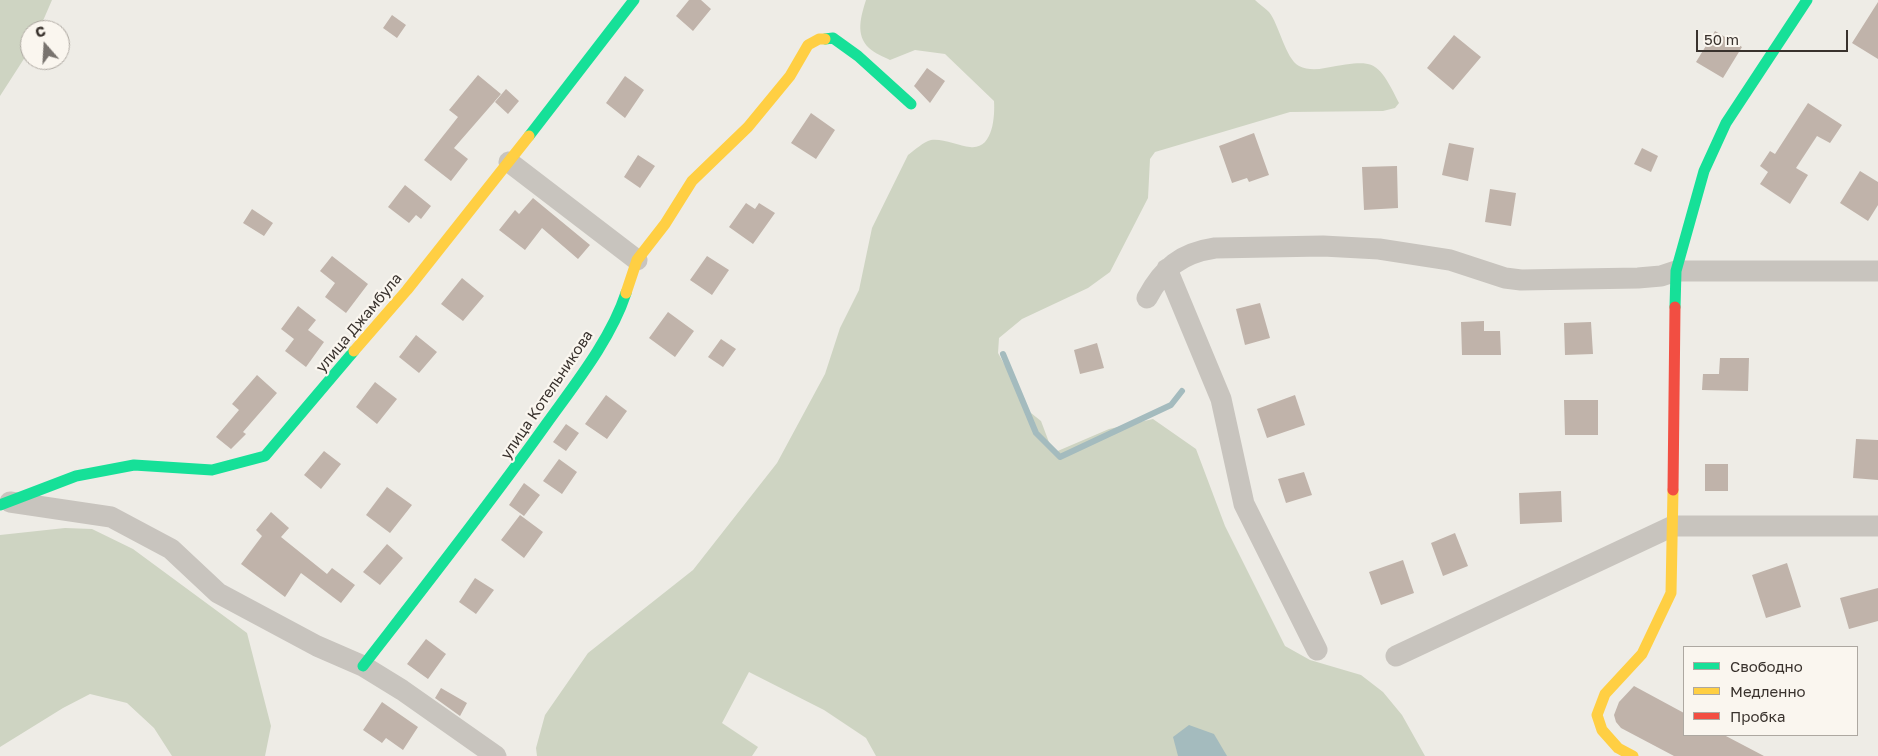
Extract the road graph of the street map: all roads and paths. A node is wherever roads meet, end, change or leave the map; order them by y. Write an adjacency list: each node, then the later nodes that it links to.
1 (634, 0): 4 (street, улица Джамбула)
2 (1807, 0): 7 (street)
3 (911, 104): 5 (street, улица Котельникова)
4 (509, 162): 5 (street); 10 (street, улица Джамбула)
5 (637, 260): 15 (street, улица Котельникова)
6 (1167, 269): 7 (street); 9 (street); 13 (street)
7 (1676, 271): 8 (street); 11 (street)
8 (1878, 271)
9 (1147, 298)
10 (5, 504): 15 (street)
11 (1673, 526): 12 (street); 14 (street); 17 (street)
12 (1878, 526)
13 (1317, 650)
14 (1396, 656)
15 (363, 666): 16 (street)
16 (496, 756)
17 (1633, 756)

